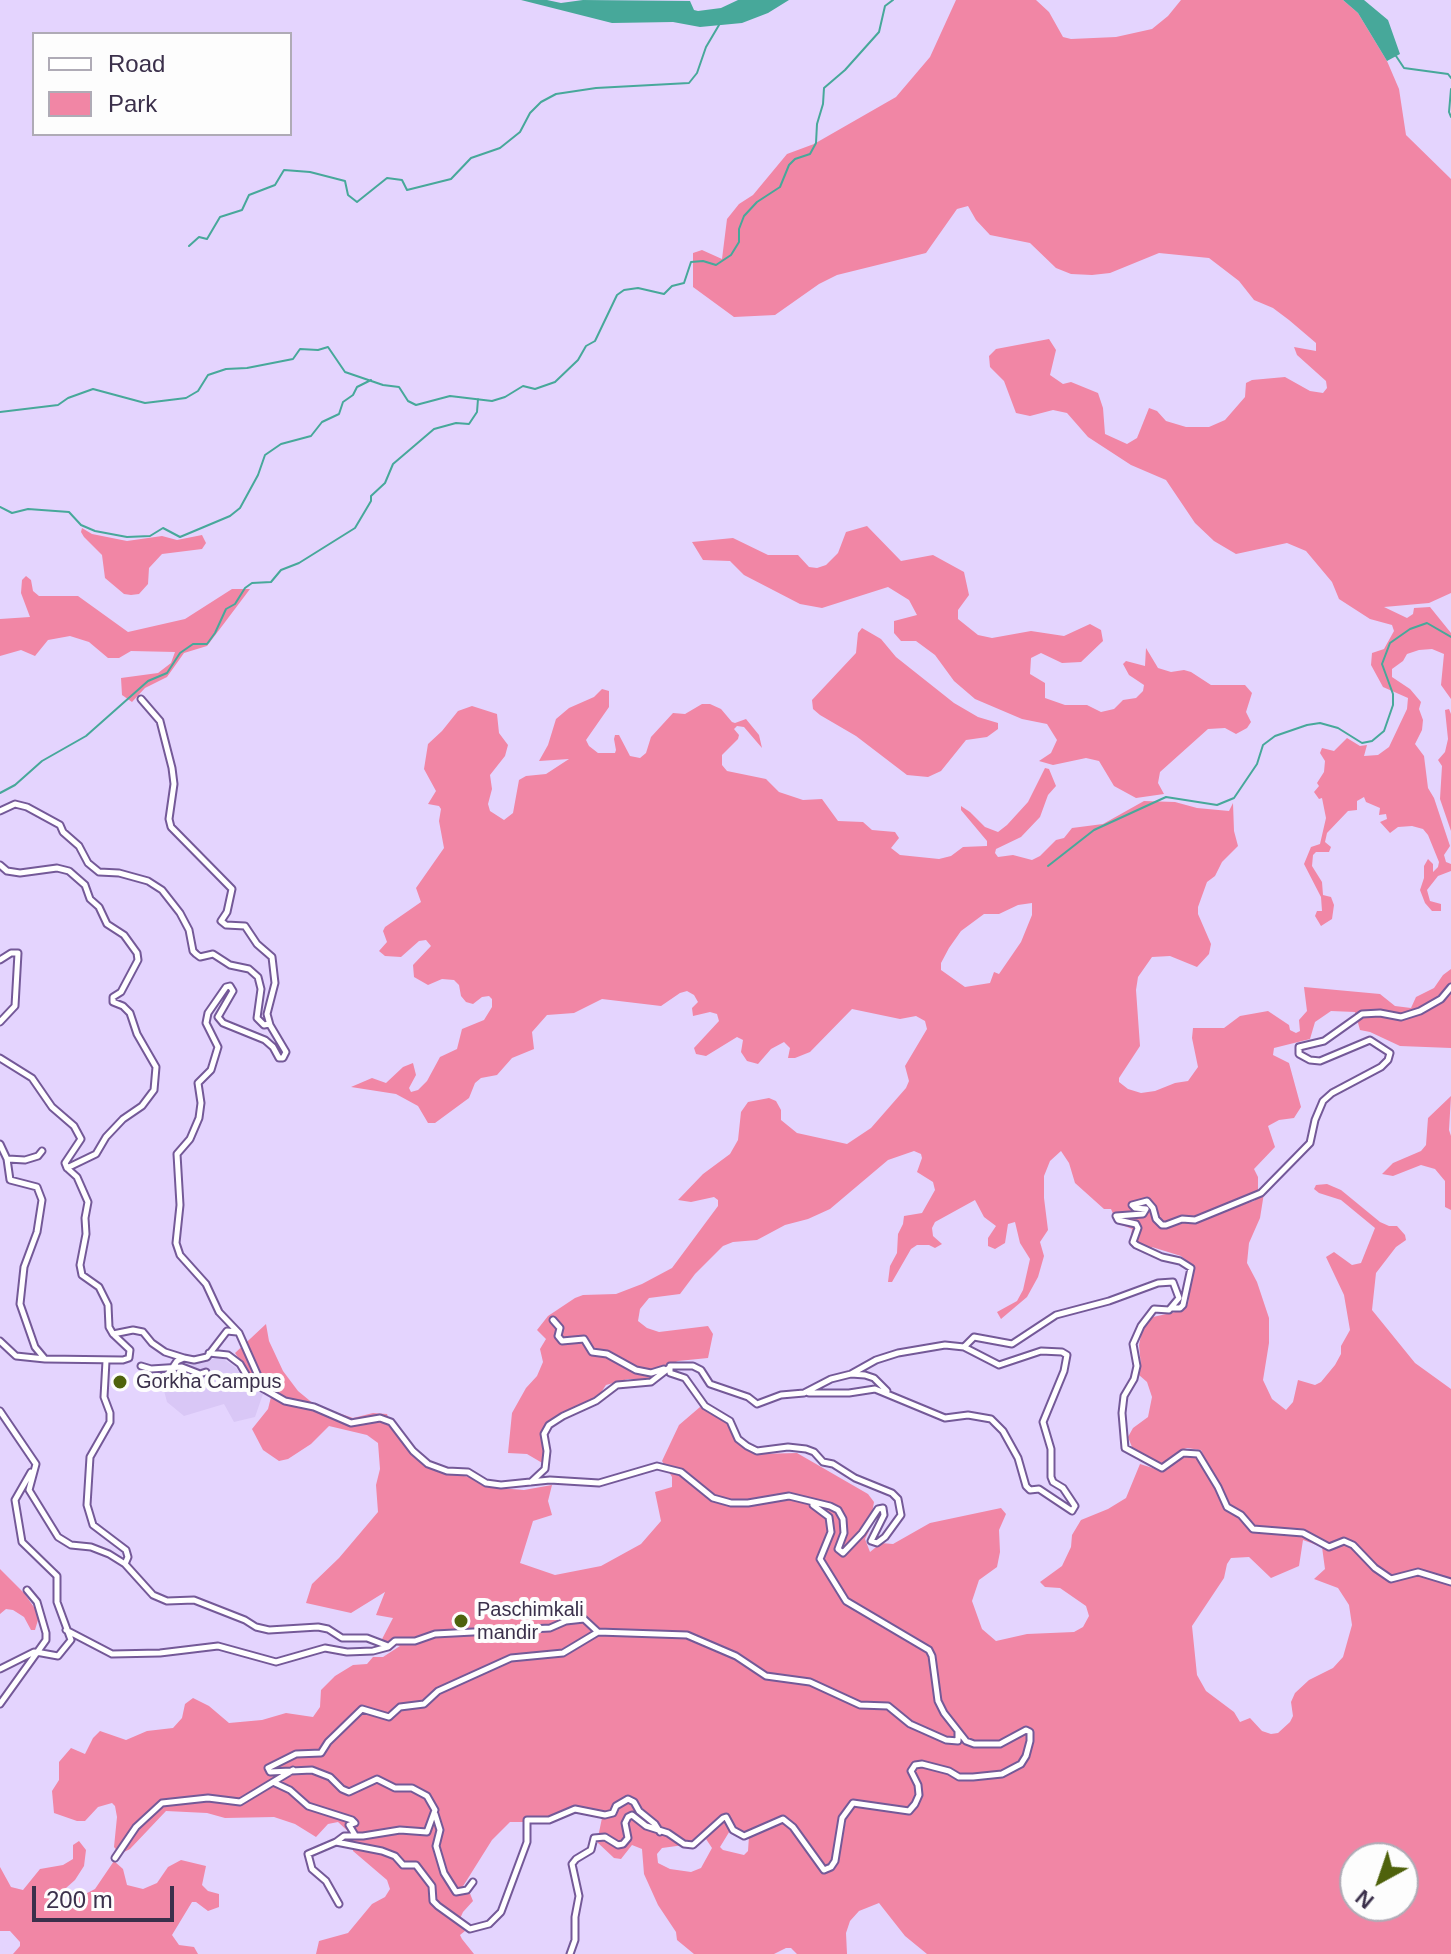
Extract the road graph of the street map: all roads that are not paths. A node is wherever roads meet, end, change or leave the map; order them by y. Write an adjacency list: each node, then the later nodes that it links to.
1 (141, 699): 7 (street)
2 (0, 811): 7 (street)
3 (0, 865): 12 (street)
4 (0, 960): 6 (street)
5 (1451, 987): 13 (street)
6 (0, 1022)
7 (269, 1024): 15 (street)
8 (0, 1058): 12 (street)
9 (0, 1144): 11 (street)
10 (42, 1151): 11 (street)
11 (7, 1159): 21 (street)
12 (67, 1168): 16 (street)
13 (1173, 1308): 18 (street); 37 (street)
14 (553, 1320): 25 (street)
15 (238, 1331): 19 (street); 29 (street)
16 (113, 1334): 20 (street); 22 (street)
17 (0, 1341): 21 (street)
18 (964, 1347): 27 (street); 31 (street)
19 (209, 1353): 20 (street); 29 (street)
20 (184, 1358): 24 (street)
21 (45, 1359): 22 (street)
22 (106, 1361): 36 (street)
23 (141, 1366): 24 (street)
24 (174, 1367): 26 (street); 28 (street)
25 (669, 1368): 30 (street); 34 (street); 35 (street)
26 (206, 1372)
27 (851, 1374): 30 (street); 31 (street)
28 (152, 1379)
29 (263, 1388): 34 (street)
30 (804, 1393): 31 (street)
31 (891, 1394)
32 (0, 1411): 33 (street)
33 (36, 1464): 36 (street); 39 (street)
34 (531, 1483): 35 (street)
35 (808, 1502): 45 (street)
36 (125, 1564): 41 (street)
37 (1451, 1582)
38 (27, 1590): 42 (street)
39 (67, 1631): 41 (street); 42 (street)
40 (598, 1632): 41 (street); 45 (street); 46 (street)
41 (388, 1647)
42 (37, 1650): 43 (street); 44 (street)
43 (0, 1669)
44 (0, 1704)
45 (958, 1731): 49 (street)
46 (294, 1769): 47 (street); 48 (street)
47 (275, 1783): 50 (street); 52 (street)
48 (435, 1813): 50 (street); 53 (street)
49 (660, 1832): 51 (street); 55 (street)
50 (356, 1836): 51 (street)
51 (336, 1842): 54 (street)
52 (115, 1858)
53 (473, 1882)
54 (339, 1904)
55 (570, 1954)

